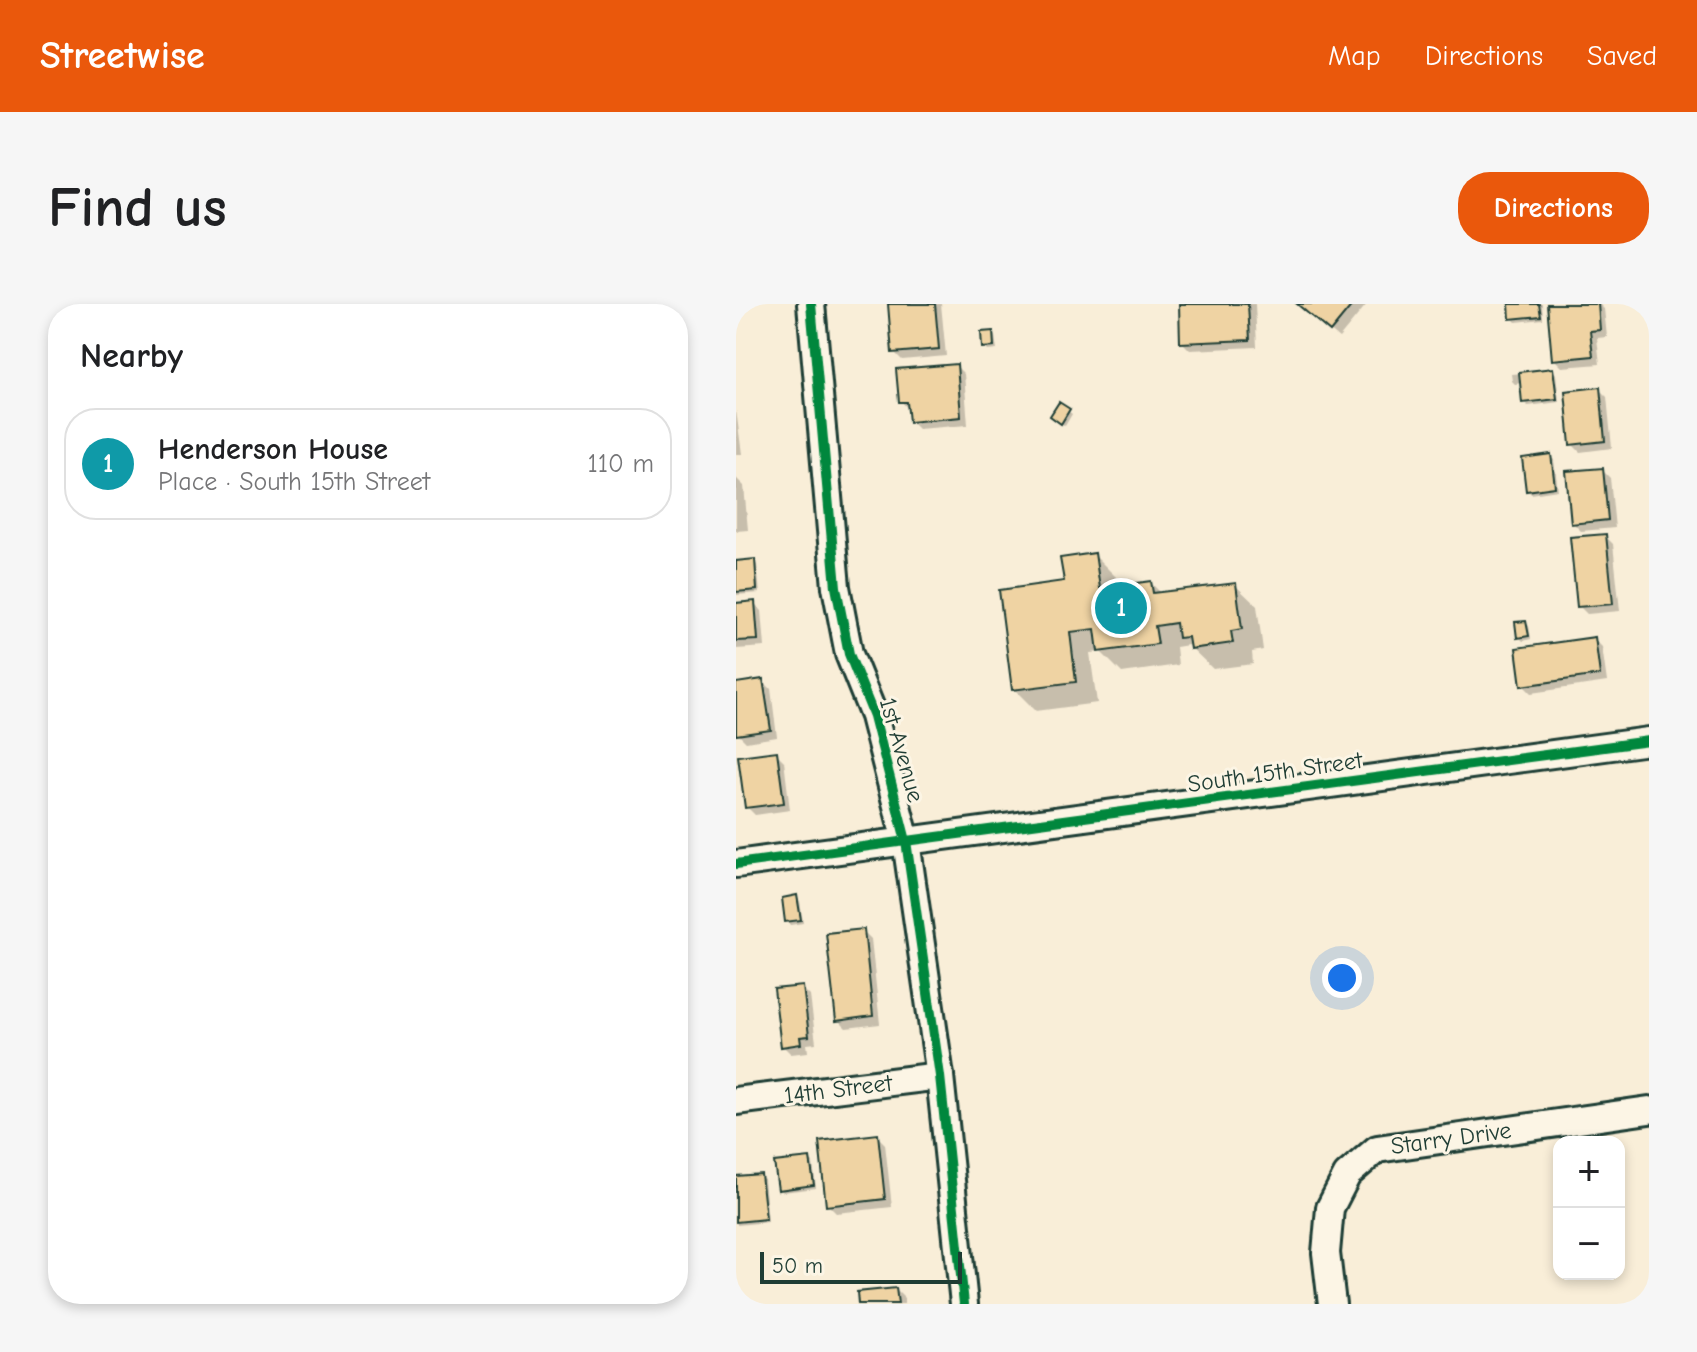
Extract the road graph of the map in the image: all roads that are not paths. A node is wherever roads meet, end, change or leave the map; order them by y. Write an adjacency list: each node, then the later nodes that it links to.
1 (811, 304): 3 (street, 1st Avenue)
2 (1649, 741): 3 (street, South 15th Street)
3 (906, 841): 4 (street, South 15th Street); 5 (street, 1st Avenue)
4 (736, 864)
5 (940, 1076): 6 (street, 14th Street); 8 (street, 1st Avenue)
6 (736, 1101)
7 (1649, 1110): 9 (street, Starry Drive)
8 (964, 1304)
9 (1332, 1304)

